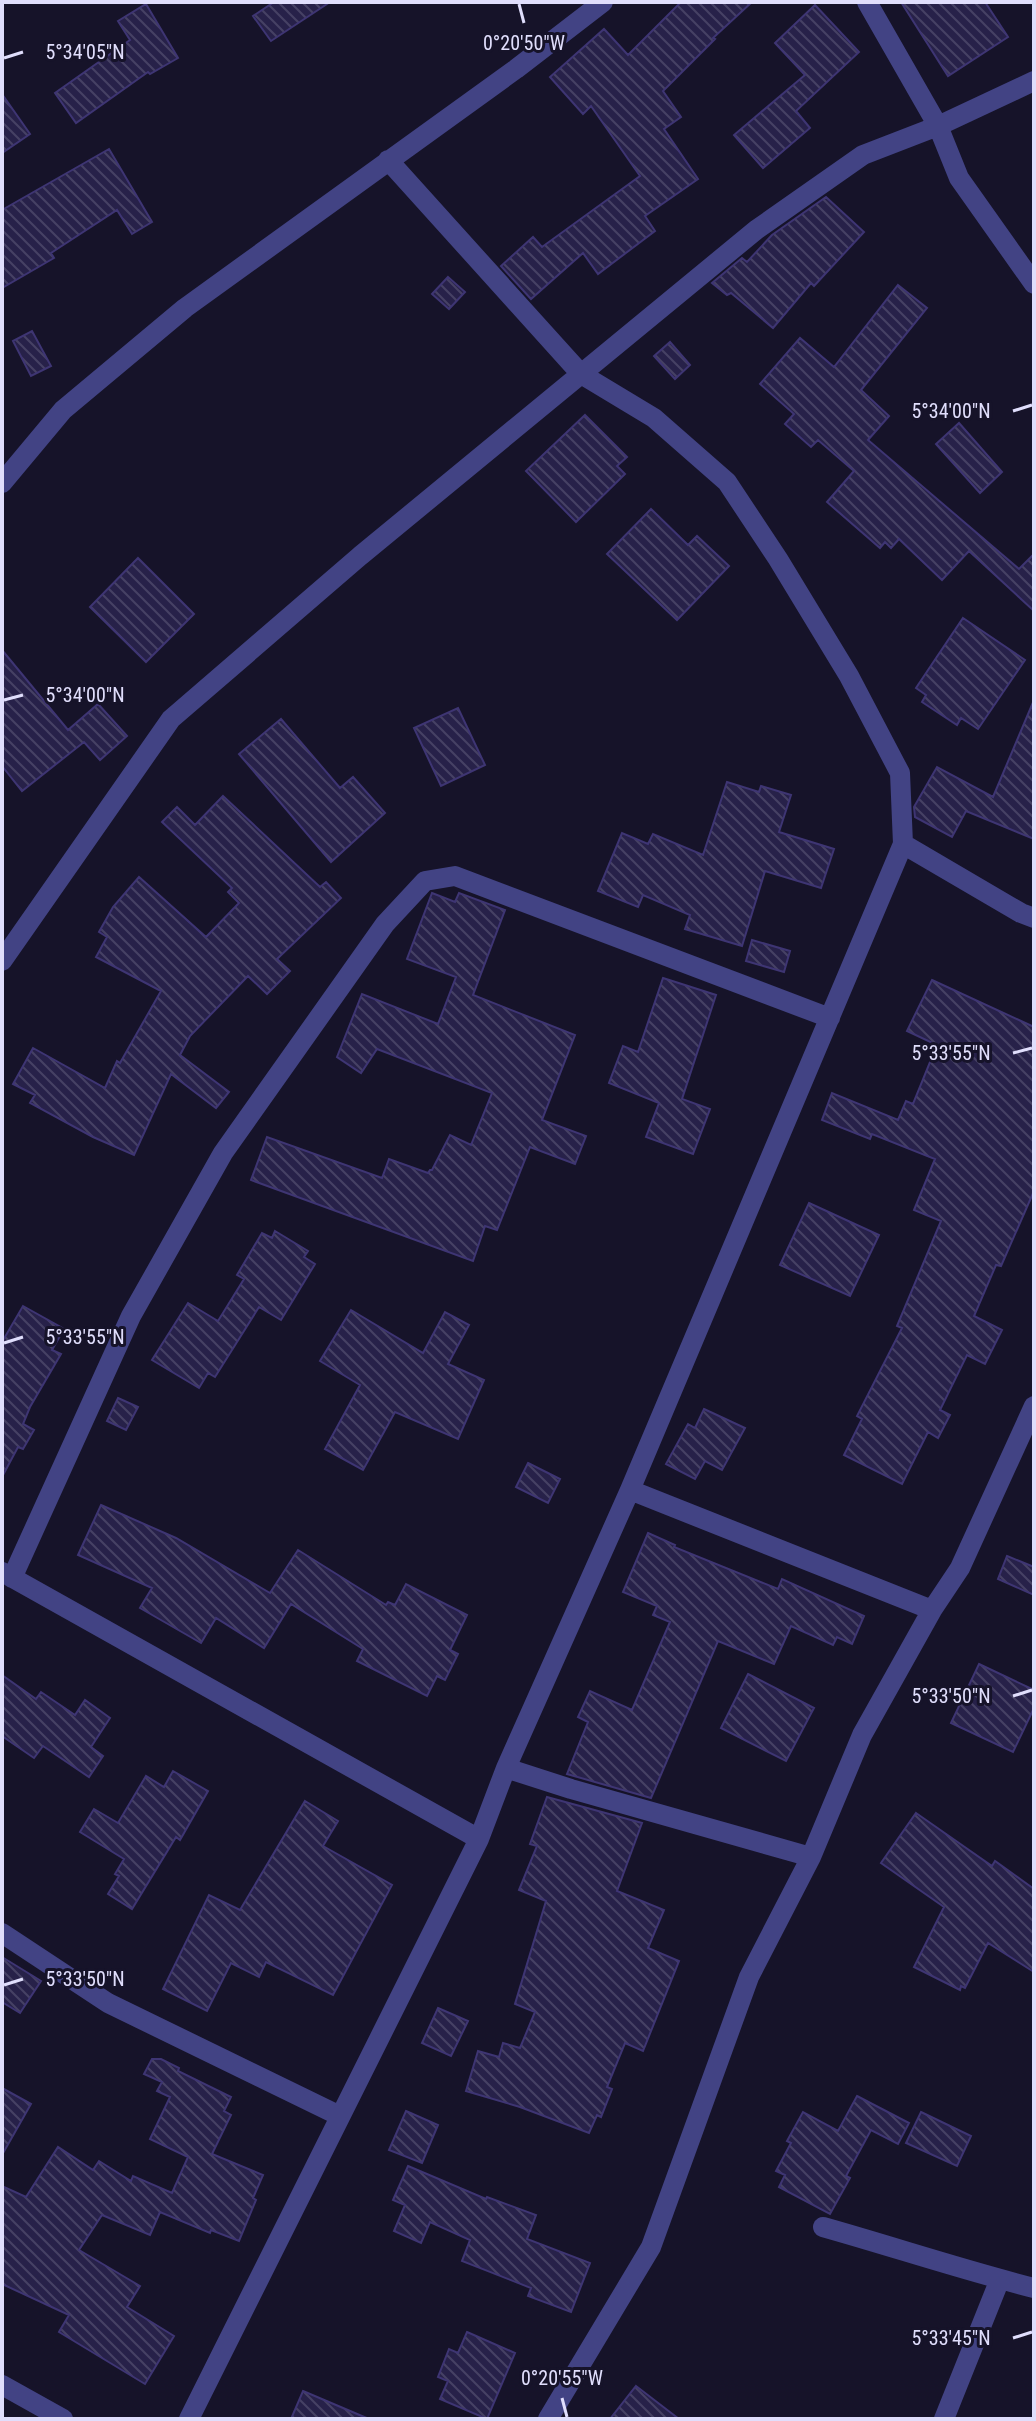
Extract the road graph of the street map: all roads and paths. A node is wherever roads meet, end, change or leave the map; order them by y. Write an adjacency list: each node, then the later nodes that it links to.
1 (603, 2): 5 (street)
2 (867, 2): 4 (street)
3 (1034, 81): 4 (street)
4 (938, 126): 6 (street); 7 (street)
5 (388, 160): 7 (street); 8 (street)
6 (1034, 284)
7 (581, 374): 9 (street); 11 (street)
8 (2, 483)
9 (903, 844): 10 (street); 12 (street)
10 (1034, 918)
11 (2, 961)
12 (830, 1018): 14 (street); 15 (street)
13 (1034, 1406): 16 (street)
14 (630, 1490): 16 (street); 17 (street)
15 (7, 1575): 18 (street)
16 (932, 1610): 19 (street)
17 (506, 1768): 18 (street); 19 (street)
18 (479, 1839): 21 (street)
19 (811, 1857): 28 (street)
20 (2, 1933): 21 (street)
21 (340, 2116): 27 (street)
22 (823, 2227): 23 (street)
23 (1000, 2279): 24 (street); 29 (street)
24 (1034, 2288)
25 (2, 2385): 26 (street)
26 (63, 2419)
27 (189, 2419)
28 (548, 2419)
29 (944, 2419)

